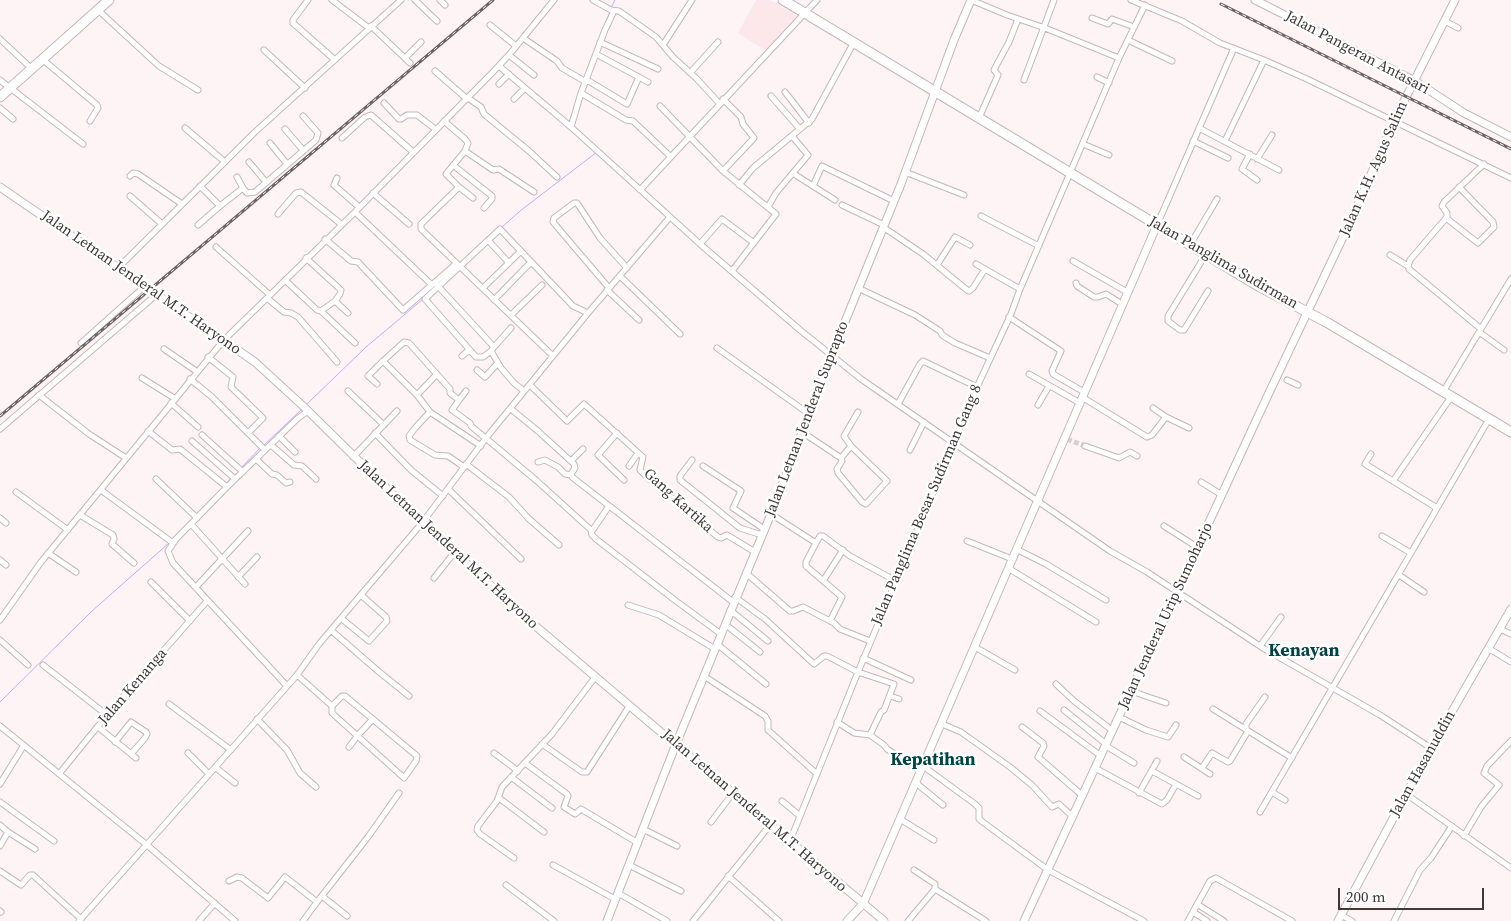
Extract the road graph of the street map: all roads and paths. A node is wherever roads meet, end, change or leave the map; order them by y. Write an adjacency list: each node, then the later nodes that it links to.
1 (109, 0): 19 (highway)
2 (308, 0): 47 (street)
3 (332, 0): 27 (street)
4 (401, 0): 27 (street)
5 (416, 0): 24 (street)
6 (440, 0): 17 (street)
7 (554, 0): 31 (street)
8 (593, 0): 20 (street)
9 (692, 0): 38 (street)
10 (782, 0): 21 (highway, Jalan Panglima Sudirman)
11 (817, 0): 21 (street)
12 (971, 0): 23 (street); 72 (main road, Jalan Letnan Jenderal Suprapto)
13 (1054, 0): 29 (street)
14 (1131, 0): 18 (street)
15 (1255, 0): 63 (main road, Jalan Pangeran Antasari)
16 (1455, 0): 25 (main road, Jalan K.H. Agus Salim)
17 (445, 5)
18 (1145, 5): 28 (street, Jalan Panglima Besar Sudirman Gang 8); 40 (street)
19 (98, 10): 46 (highway); 70 (street)
20 (611, 10): 35 (street); 38 (street)
21 (805, 13): 37 (highway, Jalan Panglima Sudirman); 78 (street)
22 (1092, 18): 28 (street)
23 (1018, 19): 29 (street); 83 (street)
24 (437, 21)
25 (1445, 21): 30 (street); 63 (main road, Jalan K.H. Agus Salim)
26 (490, 25): 39 (street)
27 (370, 27): 44 (street); 47 (street)
28 (1134, 27): 33 (street, Jalan Panglima Besar Sudirman Gang 8)
29 (1045, 28): 45 (street); 61 (street)
30 (1458, 28)
31 (523, 38): 39 (street); 62 (street)
32 (0, 39): 52 (street)
33 (1128, 40): 45 (street, Jalan Panglima Besar Sudirman Gang 8); 49 (street)
34 (421, 42): 44 (street)
35 (600, 42): 42 (street); 53 (street)
36 (718, 42): 55 (street)
37 (854, 42): 72 (highway, Jalan Panglima Sudirman); 88 (street)
38 (663, 44): 55 (street)
39 (516, 46): 43 (street)
40 (1234, 48): 48 (street); 91 (street)
41 (264, 50): 68 (street)
42 (596, 54): 58 (street); 62 (street)
43 (509, 55): 51 (street); 57 (street)
44 (405, 58): 50 (street)
45 (1120, 58): 65 (street, Jalan Panglima Besar Sudirman Gang 8)
46 (42, 59): 52 (highway); 85 (street)
47 (335, 60): 68 (street)
48 (1264, 60): 87 (street); 101 (street)
49 (1172, 61)
50 (410, 63)
51 (499, 66): 56 (street); 76 (street)
52 (32, 68): 67 (highway)
53 (658, 69)
54 (435, 71): 76 (street)
55 (690, 73): 78 (street)
56 (509, 74): 66 (street); 69 (street)
57 (534, 75)
58 (638, 77): 62 (street); 64 (street)
59 (1097, 77): 65 (street)
60 (0, 80): 67 (street)
61 (1024, 80)
62 (585, 81): 73 (street)
63 (1415, 81): 87 (main road, Jalan K.H. Agus Salim); 98 (main road, Jalan Pangeran Antasari)
64 (648, 82)
65 (1109, 83): 104 (street, Jalan Panglima Besar Sudirman Gang 8)
66 (499, 84)
67 (10, 87): 75 (highway); 103 (street)
68 (305, 88): 113 (street)
69 (525, 88): 77 (street); 89 (street)
70 (198, 90)
71 (785, 92): 88 (street)
72 (935, 92): 83 (highway, Jalan Panglima Sudirman); 120 (main road, Jalan Letnan Jenderal Suprapto)
73 (581, 93): 89 (street); 110 (street)
74 (771, 96): 94 (street)
75 (0, 97)
76 (468, 98): 86 (street); 125 (street)
77 (514, 99)
78 (721, 101): 96 (street); 119 (street)
79 (384, 103): 93 (street)
80 (660, 106): 96 (street)
81 (0, 108): 84 (street)
82 (303, 116): 105 (street)
83 (979, 118): 121 (highway, Jalan Panglima Sudirman)
84 (13, 119)
85 (90, 121)
86 (444, 121): 93 (street); 106 (street)
87 (1394, 121): 116 (street); 205 (main road, Jalan K.H. Agus Salim)
88 (809, 123): 94 (street)
89 (572, 126): 137 (street)
90 (185, 128): 113 (street)
91 (1199, 128): 100 (street); 101 (street)
92 (285, 129): 105 (street)
93 (435, 129): 107 (street)
94 (800, 129): 97 (street)
95 (1272, 135): 112 (street)
96 (689, 136): 110 (street); 119 (street)
97 (792, 136): 122 (street); 130 (street)
98 (1511, 137)
99 (342, 138): 107 (street)
100 (1193, 141): 111 (street); 161 (street)
101 (1225, 141): 109 (street)
102 (270, 143): 115 (street)
103 (84, 144)
104 (1083, 144): 108 (street); 121 (street, Jalan Panglima Besar Sudirman Gang 8)
105 (304, 150): 115 (street)
106 (465, 151): 117 (street); 138 (street)
107 (413, 152): 139 (street)
108 (1109, 154)
109 (1250, 154): 112 (street); 128 (street)
110 (670, 156): 137 (street)
111 (1228, 158)
112 (1258, 159): 118 (street)
113 (225, 162): 131 (street)
114 (249, 162): 129 (street)
115 (287, 164): 129 (street)
116 (1484, 164): 127 (street); 136 (street)
117 (452, 165): 132 (street); 151 (street)
118 (1279, 170)
119 (723, 172): 130 (street)
120 (905, 172): 140 (street); 145 (main road, Jalan Letnan Jenderal Suprapto)
121 (1070, 172): 161 (highway, Jalan Panglima Sudirman); 169 (street, Jalan Panglima Besar Sudirman Gang 8)
122 (794, 174): 133 (street); 150 (street)
123 (130, 176): 146 (street)
124 (237, 177): 135 (street)
125 (557, 177)
126 (337, 178): 149 (street)
127 (1511, 178)
128 (1258, 180)
129 (266, 182): 135 (street)
130 (739, 185): 150 (street)
131 (200, 186): 146 (street); 148 (street)
132 (459, 186): 142 (street); 179 (street)
133 (813, 186): 144 (street); 145 (street)
134 (0, 187): 182 (main road, Jalan Letnan Jenderal M.T. Haryono)
135 (243, 188): 148 (street)
136 (1459, 188): 156 (street); 156 (street)
137 (640, 190): 155 (street)
138 (534, 192)
139 (373, 193): 149 (street); 159 (street)
140 (964, 195)
141 (130, 196): 157 (street)
142 (473, 198)
143 (1216, 199): 168 (street)
144 (835, 200)
145 (894, 201): 162 (main road, Jalan Letnan Jenderal Suprapto)
146 (182, 204): 157 (street)
147 (842, 205): 162 (street)
148 (220, 206): 160 (street)
149 (359, 207): 152 (street)
150 (768, 207): 165 (street)
151 (484, 208)
152 (355, 212): 158 (street); 190 (street)
153 (278, 214): 158 (street)
154 (981, 216): 169 (street)
155 (670, 217): 166 (street); 183 (street)
156 (1446, 218): 181 (street)
157 (162, 224): 182 (street)
158 (341, 224): 163 (street)
159 (409, 224)
160 (198, 225)
161 (1157, 225): 168 (highway, Jalan Panglima Sudirman); 198 (main road)
162 (884, 226): 180 (street); 194 (main road, Jalan Letnan Jenderal Suprapto)
163 (325, 239): 174 (street); 190 (street)
164 (488, 240): 171 (street); 177 (street); 179 (street)
165 (754, 243): 166 (street); 185 (street)
166 (700, 244): 185 (street)
167 (970, 245): 180 (street)
168 (1190, 245): 172 (highway, Jalan Panglima Sudirman)
169 (1040, 246): 196 (street, Jalan Panglima Besar Sudirman Gang 8)
170 (216, 247): 200 (street)
171 (521, 251): 176 (street); 177 (street)
172 (1206, 254): 197 (street); 205 (highway, Jalan Panglima Sudirman)
173 (1390, 255): 181 (street)
174 (306, 258): 188 (street); 202 (street)
175 (1073, 261): 198 (street)
176 (531, 262): 201 (street); 207 (street)
177 (508, 263): 193 (street)
178 (976, 264): 184 (street)
179 (458, 265): 190 (street); 193 (street)
180 (937, 265): 184 (street)
181 (1408, 266): 212 (street)
182 (118, 268): 192 (main road, Jalan Letnan Jenderal M.T. Haryono)
183 (627, 268): 186 (street); 195 (street)
184 (985, 269): 196 (street)
185 (732, 271): 224 (street)
186 (620, 276): 195 (street); 213 (street)
187 (1511, 279): 212 (street)
188 (285, 280): 200 (street); 204 (street)
189 (1076, 283): 203 (street)
190 (436, 285): 219 (street); 220 (street)
191 (542, 285): 208 (street)
192 (145, 286): 199 (main road, Jalan Letnan Jenderal M.T. Haryono); 215 (street)
193 (483, 288): 201 (street)
194 (858, 288): 224 (main road, Jalan Letnan Jenderal Suprapto); 226 (street)
195 (608, 289): 207 (street); 210 (street)
196 (1020, 289): 209 (street, Jalan Panglima Besar Sudirman Gang 8)
197 (1208, 291)
198 (1127, 292): 203 (main road)
199 (157, 294): 214 (main road, Jalan Letnan Jenderal M.T. Haryono); 246 (street)
200 (268, 297): 214 (street); 228 (street)
201 (494, 300): 208 (street)
202 (335, 301): 204 (street); 206 (street)
203 (1122, 304): 248 (main road)
204 (321, 311): 216 (street)
205 (1308, 312): 245 (highway, Jalan Panglima Sudirman); 314 (main road, Jalan Jenderal Urip Sumoharjo)
206 (348, 313)
207 (588, 314): 223 (street)
208 (510, 315): 223 (street)
209 (1009, 317): 226 (street, Jalan Panglima Besar Sudirman Gang 8); 248 (street)
210 (639, 320)
211 (511, 328): 219 (street)
212 (1480, 330): 221 (street); 245 (street)
213 (680, 334)
214 (223, 341): 225 (street); 254 (main road, Jalan Letnan Jenderal M.T. Haryono)
215 (81, 342)
216 (355, 343)
217 (717, 348): 259 (street)
218 (164, 349): 231 (street)
219 (493, 349): 220 (street); 229 (street)
220 (469, 350): 222 (street)
221 (1504, 350)
222 (462, 356)
223 (554, 356): 238 (street)
224 (831, 356): 251 (street); 259 (main road, Jalan Letnan Jenderal Suprapto)
225 (208, 357): 231 (street); 272 (street)
226 (990, 358): 241 (street, Jalan Panglima Besar Sudirman Gang 8)
227 (383, 361): 232 (street); 237 (street); 247 (street)
228 (338, 362)
229 (498, 363): 230 (street); 244 (street)
230 (477, 370)
231 (196, 372): 235 (street)
232 (437, 374): 247 (street); 249 (street)
233 (1029, 374): 240 (street)
234 (142, 378): 250 (street)
235 (190, 379): 250 (street); 272 (street)
236 (1287, 380): 239 (street)
237 (377, 384)
238 (530, 385): 244 (street); 274 (street, Gang Kartika)
239 (1298, 385)
240 (1049, 386): 248 (street); 252 (street)
241 (976, 387): 251 (street); 279 (street, Jalan Panglima Besar Sudirman Gang 8)
242 (348, 391): 264 (street)
243 (466, 391): 249 (street)
244 (524, 391): 255 (street)
245 (1447, 394): 262 (highway, Jalan Panglima Sudirman); 309 (street)
246 (39, 395): 267 (street); 291 (street)
247 (417, 395): 257 (street)
248 (1082, 397): 260 (street); 316 (main road)
249 (459, 400): 261 (street)
250 (173, 401): 265 (street); 269 (street)
251 (898, 404): 263 (street)
252 (1038, 405)
253 (1153, 408): 260 (street)
254 (306, 409): 276 (street); 292 (main road, Jalan Letnan Jenderal M.T. Haryono)
255 (511, 409): 277 (street); 296 (street)
256 (397, 410): 264 (street)
257 (430, 412): 268 (street); 298 (street)
258 (858, 412): 282 (street)
259 (809, 414): 270 (main road, Jalan Letnan Jenderal Suprapto)
260 (1166, 417): 266 (street)
261 (465, 419): 268 (street); 277 (street)
262 (1489, 419): 271 (highway, Jalan Panglima Sudirman); 318 (street)
263 (924, 422): 279 (street); 286 (street)
264 (384, 425): 273 (street)
265 (198, 427)
266 (1190, 428)
267 (0, 429)
268 (458, 430): 281 (street)
269 (148, 431): 291 (street); 310 (street)
270 (802, 432): 293 (street); 320 (main road, Jalan Letnan Jenderal Suprapto)
271 (1511, 432)
272 (248, 433): 284 (street)
273 (375, 433): 292 (street); 315 (street)
274 (617, 433): 288 (street, Gang Kartika); 306 (street)
275 (202, 435): 301 (street)
276 (279, 436): 280 (street); 287 (street)
277 (486, 438): 281 (street); 329 (street)
278 (192, 441): 303 (street)
279 (953, 443): 316 (street); 357 (street, Jalan Panglima Besar Sudirman Gang 8)
280 (270, 445): 284 (street); 304 (street)
281 (481, 446): 298 (street)
282 (851, 446): 293 (street); 293 (street)
283 (1085, 446): 290 (street)
284 (263, 448): 294 (street)
285 (582, 449): 296 (street)
286 (910, 450)
287 (295, 452)
288 (638, 453): 299 (street); 339 (street, Gang Kartika)
289 (1371, 454): 309 (street)
290 (1137, 456)
291 (126, 458): 312 (street)
292 (353, 458): 324 (main road, Jalan Letnan Jenderal M.T. Haryono)
293 (841, 458)
294 (256, 459): 301 (street); 307 (street)
295 (692, 460): 330 (street)
296 (571, 461): 302 (street)
297 (538, 462): 302 (street)
298 (465, 466): 311 (street); 335 (street)
299 (629, 466)
300 (702, 466): 330 (street)
301 (240, 469): 303 (street)
302 (571, 475): 317 (street)
303 (233, 476): 310 (street)
304 (316, 478)
305 (156, 480): 322 (street)
306 (624, 480)
307 (290, 482)
308 (1202, 482): 314 (street)
309 (1393, 482): 318 (street)
310 (225, 485): 322 (street)
311 (448, 489): 315 (street); 345 (street)
312 (101, 490): 319 (street); 332 (street)
313 (16, 492): 327 (street)
314 (1222, 495): 336 (main road, Jalan Jenderal Urip Sumoharjo)
315 (443, 496): 324 (street)
316 (1037, 502): 337 (main road); 361 (street)
317 (610, 506): 329 (street); 364 (street)
318 (1437, 508): 341 (street)
319 (80, 514): 327 (street); 348 (street)
320 (771, 514): 330 (main road, Jalan Letnan Jenderal Suprapto); 334 (street)
321 (0, 518): 323 (street)
322 (197, 518): 325 (street)
323 (6, 523)
324 (422, 523): 340 (main road, Jalan Letnan Jenderal M.T. Haryono); 363 (street)
325 (191, 524): 332 (street); 344 (street)
326 (1164, 526): 336 (street)
327 (68, 530): 342 (street)
328 (248, 531): 344 (street)
329 (592, 531): 379 (street)
330 (763, 532): 339 (main road, Jalan Letnan Jenderal Suprapto)
331 (1382, 536): 341 (street)
332 (171, 541): 360 (street)
333 (967, 541): 346 (street)
334 (816, 543): 338 (street); 356 (street)
335 (558, 545)
336 (1197, 547): 361 (main road, Jalan Jenderal Urip Sumoharjo)
337 (1016, 549): 346 (main road); 365 (street)
338 (843, 550): 356 (street); 357 (street)
339 (755, 552): 352 (main road, Jalan Letnan Jenderal Suprapto)
340 (454, 553): 355 (street); 396 (main road, Jalan Letnan Jenderal M.T. Haryono)
341 (1411, 553): 353 (street)
342 (48, 554): 351 (street); 372 (street)
343 (257, 557): 354 (street)
344 (221, 559): 354 (street); 360 (street)
345 (521, 559)
346 (1012, 559): 350 (main road)
347 (0, 560): 349 (street)
348 (134, 563)
349 (6, 565)
350 (1008, 568): 375 (street); 386 (main road)
351 (76, 572)
352 (746, 573): 364 (main road, Jalan Letnan Jenderal Suprapto); 374 (street)
353 (1399, 575): 362 (street); 402 (street)
354 (238, 577): 359 (street)
355 (434, 578)
356 (823, 581): 374 (street)
357 (896, 581): 383 (street, Jalan Panglima Besar Sudirman Gang 8)
358 (151, 582): 373 (street)
359 (245, 584)
360 (196, 587): 366 (street)
361 (1177, 591): 385 (street); 403 (main road, Jalan Jenderal Urip Sumoharjo)
362 (1424, 592)
363 (361, 595): 371 (street); 371 (street)
364 (734, 600): 369 (main road, Jalan Letnan Jenderal Suprapto); 394 (street)
365 (1106, 600)
366 (207, 601): 373 (street, Jalan Kenanga); 401 (street)
367 (628, 604): 384 (street)
368 (1511, 609): 377 (main road, Jalan Hasanuddin)
369 (730, 610): 376 (main road, Jalan Letnan Jenderal Suprapto); 382 (street)
370 (1281, 617): 385 (street)
371 (342, 619): 378 (street)
372 (0, 620)
373 (190, 620): 415 (street, Jalan Kenanga)
374 (830, 621): 383 (street)
375 (1096, 622)
376 (725, 624): 379 (main road, Jalan Letnan Jenderal Suprapto); 388 (street)
377 (1500, 628): 380 (street); 387 (main road, Jalan Hasanuddin)
378 (332, 631): 395 (street); 404 (street)
379 (721, 634): 384 (main road, Jalan Letnan Jenderal Suprapto)
380 (1511, 634)
381 (0, 640): 391 (street)
382 (768, 641)
383 (870, 641): 389 (street, Jalan Panglima Besar Sudirman Gang 8)
384 (716, 646): 397 (main road, Jalan Letnan Jenderal Suprapto); 399 (street)
385 (1260, 646): 402 (street)
386 (975, 648): 393 (street); 420 (main road)
387 (1488, 648): 390 (street); 436 (main road, Jalan Hasanuddin)
388 (760, 652)
389 (863, 658): 394 (street, Jalan Panglima Besar Sudirman Gang 8); 398 (street)
390 (1511, 662)
391 (28, 665)
392 (43, 665): 415 (street)
393 (1015, 670)
394 (858, 672): 405 (street); 419 (street, Jalan Panglima Besar Sudirman Gang 8)
395 (297, 675): 401 (street); 411 (street)
396 (596, 676): 410 (main road, Jalan Letnan Jenderal M.T. Haryono); 431 (street)
397 (704, 676): 432 (main road, Jalan Letnan Jenderal Suprapto); 454 (street)
398 (911, 680)
399 (766, 684)
400 (1056, 684): 426 (street)
401 (286, 686): 417 (street)
402 (1333, 688): 436 (street); 442 (street)
403 (1131, 690): 408 (street); 416 (main road, Jalan Jenderal Urip Sumoharjo)
404 (409, 696)
405 (890, 696): 407 (street); 428 (street)
406 (1265, 698): 425 (street)
407 (899, 699)
408 (1166, 703)
409 (169, 704): 437 (street)
410 (630, 705): 431 (street); 432 (main road, Jalan Letnan Jenderal M.T. Haryono)
411 (332, 706): 418 (street); 427 (street)
412 (1213, 709): 425 (street)
413 (1064, 710): 434 (street)
414 (1040, 711): 440 (street)
415 (108, 715): 424 (street, Jalan Kenanga)
416 (1119, 717): 421 (street); 426 (main road, Jalan Jenderal Urip Sumoharjo)
417 (257, 719): 437 (street); 461 (street)
418 (373, 719): 427 (street); 427 (street)
419 (837, 722): 428 (street); 454 (street, Jalan Panglima Besar Sudirman Gang 8)
420 (942, 724): 449 (main road); 477 (street)
421 (1176, 725)
422 (0, 726): 433 (street)
423 (1022, 727): 467 (street)
424 (98, 728): 430 (street); 452 (street, Jalan Kenanga)
425 (1247, 730): 442 (street); 448 (street)
426 (1113, 731): 434 (main road, Jalan Jenderal Urip Sumoharjo)
427 (358, 735): 435 (street)
428 (870, 735): 449 (street)
429 (1511, 741): 486 (street)
430 (115, 742): 430 (street)
431 (542, 744): 444 (street)
432 (676, 744): 465 (main road, Jalan Letnan Jenderal M.T. Haryono); 483 (main road, Jalan Letnan Jenderal Suprapto)
433 (24, 745): 452 (street); 459 (street)
434 (1106, 745): 440 (main road, Jalan Jenderal Urip Sumoharjo); 445 (street)
435 (349, 748)
436 (1430, 748): 466 (main road, Jalan Hasanuddin)
437 (231, 750): 446 (street)
438 (494, 753): 450 (street)
439 (188, 754): 453 (street)
440 (1101, 756): 447 (main road, Jalan Jenderal Urip Sumoharjo)
441 (1184, 758): 448 (street)
442 (1292, 758): 463 (street)
443 (1157, 761): 451 (street)
444 (525, 763): 450 (street); 490 (street)
445 (1134, 763)
446 (216, 767): 453 (street); 457 (street)
447 (1095, 768): 462 (street); 467 (main road, Jalan Jenderal Urip Sumoharjo)
448 (1202, 768): 455 (street)
449 (922, 769): 458 (main road); 500 (street)
450 (518, 771): 456 (street)
451 (1152, 771): 460 (street); 462 (street)
452 (59, 774): 491 (street)
453 (210, 774): 491 (street)
454 (817, 774): 476 (street, Jalan Panglima Besar Sudirman Gang 8)
455 (1210, 774)
456 (511, 777): 469 (street); 474 (street)
457 (235, 783)
458 (916, 783): 473 (street); 478 (main road)
459 (0, 784)
460 (1176, 784): 462 (street); 468 (street)
461 (316, 788)
462 (1139, 792)
463 (1272, 792): 470 (street); 475 (street)
464 (399, 793): 507 (street)
465 (733, 793): 479 (street); 481 (main road, Jalan Letnan Jenderal M.T. Haryono)
466 (1406, 794): 482 (street); 515 (main road, Jalan Hasanuddin)
467 (1083, 796): 477 (main road, Jalan Jenderal Urip Sumoharjo)
468 (1198, 796)
469 (499, 798): 485 (street); 495 (street)
470 (1285, 800)
471 (782, 801): 476 (street)
472 (0, 802): 488 (street)
473 (943, 804)
474 (552, 808)
475 (1260, 812)
476 (800, 816): 489 (street, Jalan Panglima Besar Sudirman Gang 8)
477 (1073, 817): 500 (main road, Jalan Jenderal Urip Sumoharjo)
478 (900, 819): 487 (street); 511 (main road)
479 (712, 822)
480 (0, 825): 484 (street)
481 (770, 825): 489 (main road, Jalan Letnan Jenderal M.T. Haryono); 502 (street)
482 (1452, 826): 486 (street); 536 (street)
483 (643, 829): 490 (main road, Jalan Letnan Jenderal Suprapto); 493 (street)
484 (8, 832): 492 (street); 494 (street)
485 (544, 832)
486 (1464, 836): 498 (street)
487 (934, 840)
488 (54, 841)
489 (790, 841): 511 (main road, Jalan Letnan Jenderal M.T. Haryono)
490 (638, 843): 497 (main road, Jalan Letnan Jenderal Suprapto)
491 (148, 845): 510 (street); 516 (street)
492 (0, 846)
493 (677, 846)
494 (36, 849)
495 (514, 858)
496 (553, 865): 508 (street)
497 (629, 865): 506 (street); 508 (main road, Jalan Letnan Jenderal Suprapto)
498 (1511, 868)
499 (914, 870): 505 (street)
500 (1048, 870): 529 (main road, Jalan Jenderal Urip Sumoharjo); 530 (street)
501 (0, 871): 516 (street)
502 (728, 876): 523 (street); 524 (street)
503 (229, 881): 509 (street)
504 (506, 885): 520 (street)
505 (935, 888): 527 (street); 528 (street)
506 (681, 891)
507 (322, 896): 509 (street); 514 (street)
508 (617, 896): 521 (main road, Jalan Letnan Jenderal Suprapto); 522 (street)
509 (317, 902): 519 (street)
510 (215, 903): 517 (street); 518 (street)
511 (863, 904): 525 (main road); 526 (main road, Jalan Letnan Jenderal M.T. Haryono)
512 (1197, 904): 513 (street); 533 (street); 534 (street)
513 (1193, 912): 531 (street); 532 (street)
514 (346, 916)
515 (1339, 918): 535 (street)
516 (80, 920)
517 (199, 921)
518 (235, 921)
519 (303, 921)
520 (554, 921)
521 (607, 921)
522 (667, 921)
523 (693, 921)
524 (779, 921)
525 (847, 921)
526 (884, 921)
527 (908, 921)
528 (986, 921)
529 (1024, 921)
530 (1144, 921)
531 (1188, 921)
532 (1207, 921)
533 (1224, 921)
534 (1292, 921)
535 (1352, 921)
536 (1394, 921)

